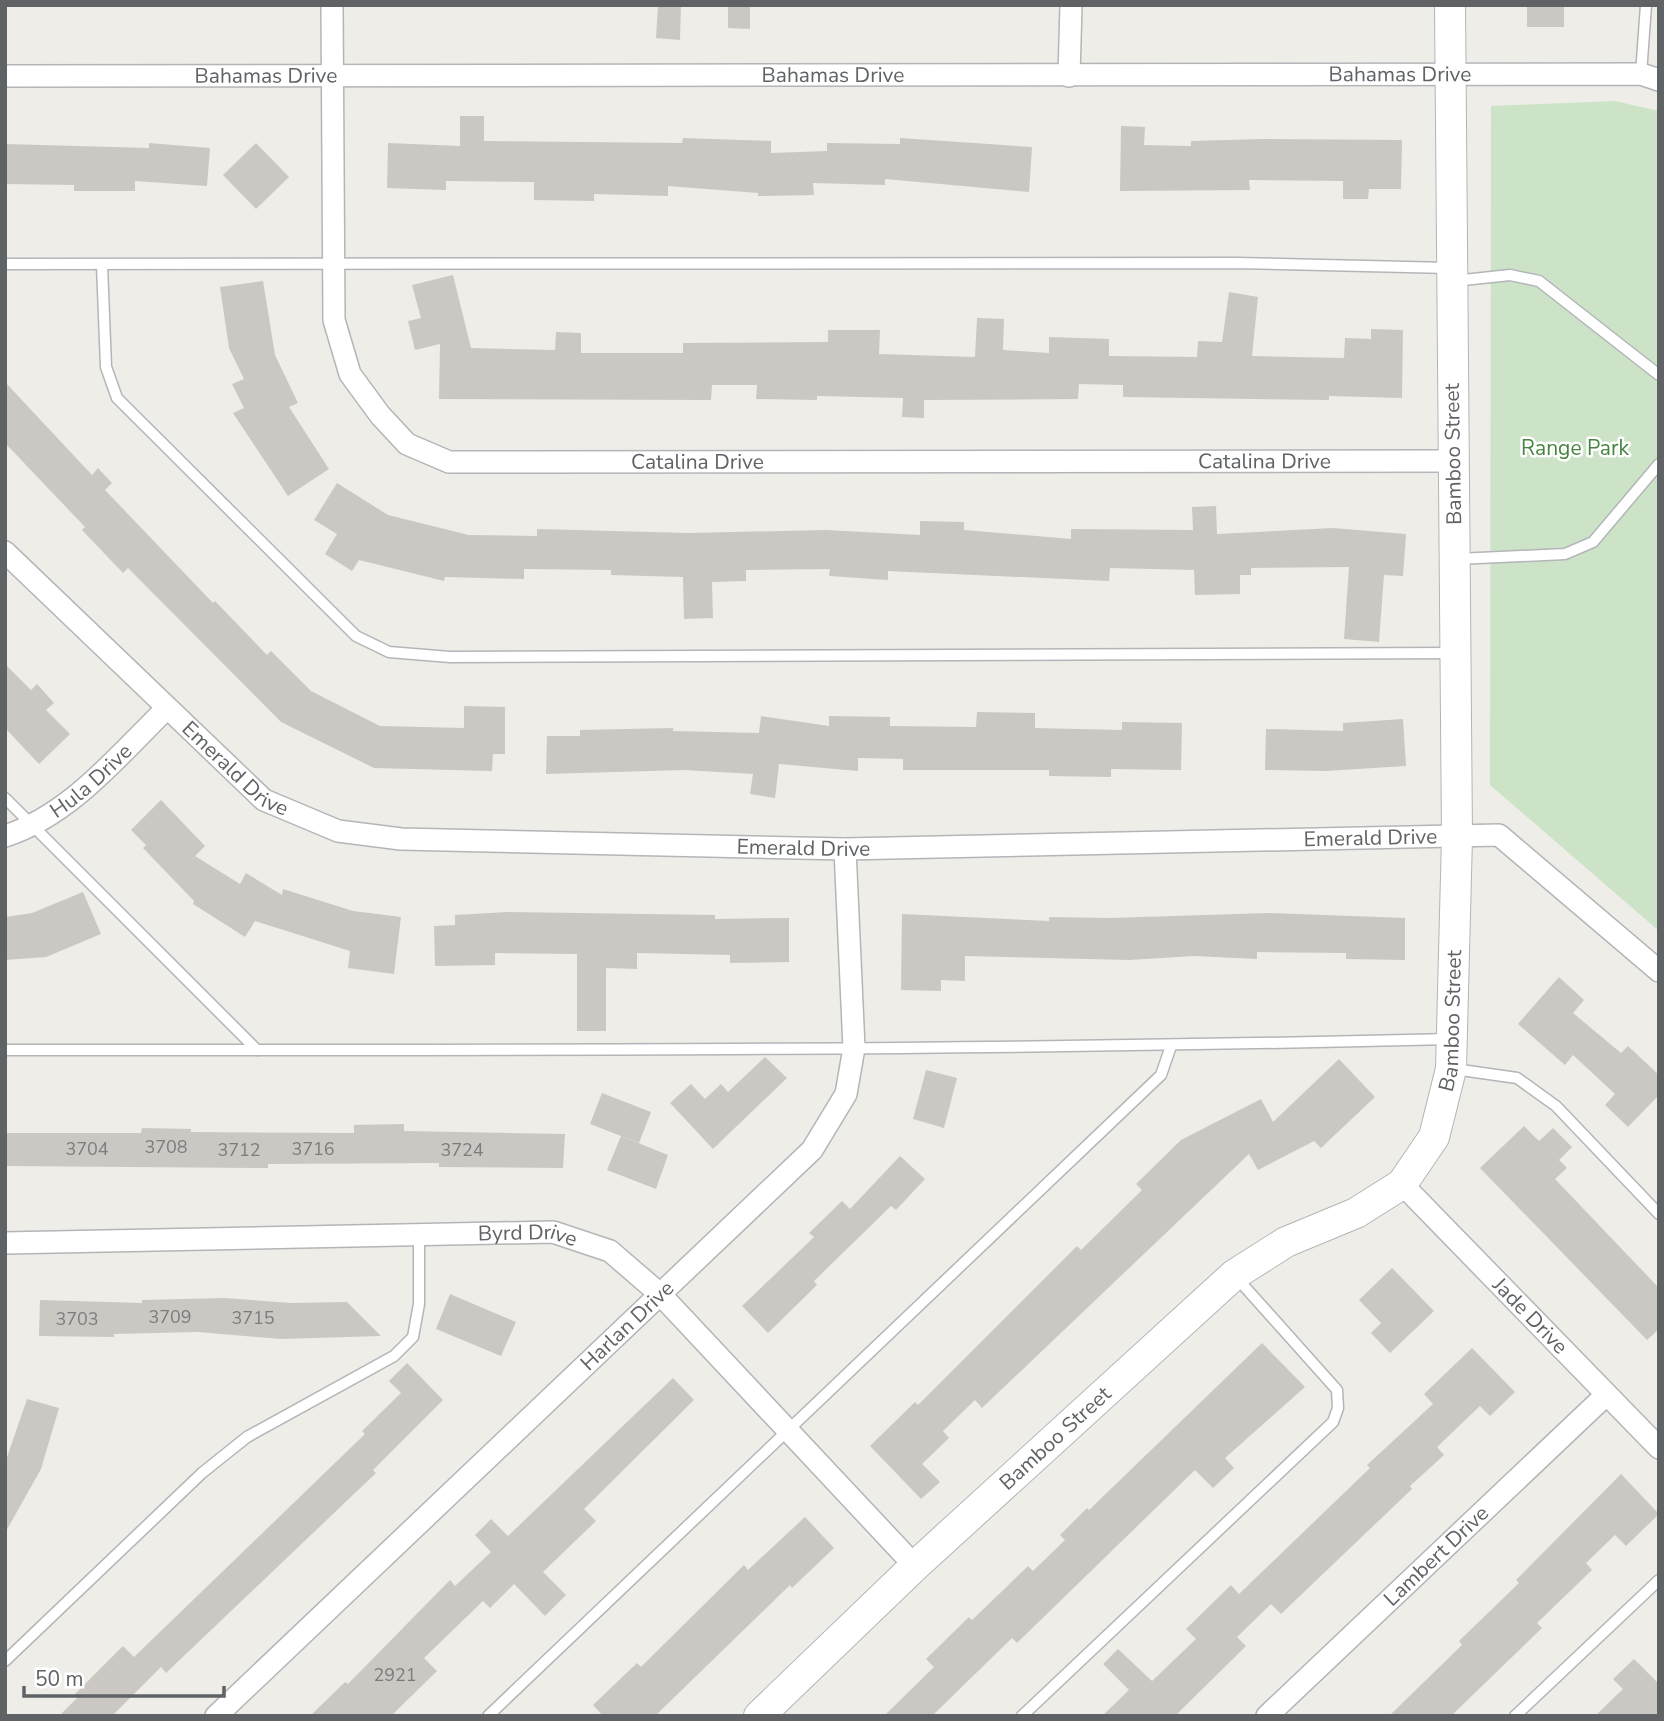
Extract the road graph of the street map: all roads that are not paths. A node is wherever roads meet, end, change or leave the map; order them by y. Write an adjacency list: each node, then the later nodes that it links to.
1 (332, 5): 7 (street, Catalina Drive)
2 (1071, 5): 8 (street)
3 (1450, 5): 5 (street, Bamboo Street)
4 (1646, 5): 9 (lane)
5 (1450, 72): 8 (street, Bahamas Drive); 9 (street, Bahamas Drive); 13 (street, Bamboo Street)
6 (5, 76): 7 (street, Bahamas Drive)
7 (333, 76): 8 (street, Bahamas Drive); 12 (street, Catalina Drive)
8 (1069, 76)
9 (1650, 77)
10 (5, 264): 11 (lane)
11 (102, 265): 12 (lane); 19 (lane)
12 (334, 265): 13 (lane); 15 (street, Catalina Drive)
13 (1452, 274): 14 (lane); 15 (street, Bamboo Street)
14 (1659, 375)
15 (1453, 461): 18 (street, Bamboo Street)
16 (1659, 464): 18 (lane)
17 (5, 552): 20 (street, Emerald Drive)
18 (1455, 559): 19 (street, Bamboo Street)
19 (1457, 653): 24 (street, Bamboo Street)
20 (166, 709): 22 (street, Hula Drive); 25 (street, Emerald Drive)
21 (5, 798): 22 (lane)
22 (34, 827): 23 (street, Hula Drive); 31 (lane)
23 (5, 836)
24 (1457, 837): 25 (street, Emerald Drive); 26 (street, Emerald Drive); 27 (street, Bamboo Street)
25 (845, 849): 29 (street, Harlan Drive)
26 (1659, 971)
27 (1452, 1039): 28 (lane); 32 (street, Bamboo Street)
28 (1171, 1046): 29 (lane); 40 (lane)
29 (854, 1048): 31 (lane); 38 (street, Harlan Drive)
30 (5, 1050): 31 (lane)
31 (257, 1050)
32 (1451, 1069): 33 (street, Bamboo Street); 34 (lane)
33 (1402, 1184): 37 (street, Bamboo Street); 39 (street, Jade Drive)
34 (1659, 1214)
35 (419, 1234): 36 (street, Byrd Drive); 38 (street, Byrd Drive); 44 (lane)
36 (5, 1243)
37 (1234, 1275): 42 (street, Bamboo Street); 48 (lane)
38 (661, 1295): 40 (street, Byrd Drive); 45 (street, Harlan Drive)
39 (1606, 1395): 41 (street, Jade Drive); 49 (street, Lambert Drive)
40 (788, 1429): 42 (street, Byrd Drive); 46 (lane)
41 (1659, 1448)
42 (915, 1566): 47 (street, Bamboo Street)
43 (1659, 1580): 50 (lane)
44 (5, 1661)
45 (216, 1716)
46 (488, 1716)
47 (759, 1716)
48 (1022, 1716)
49 (1267, 1716)
50 (1516, 1716)

